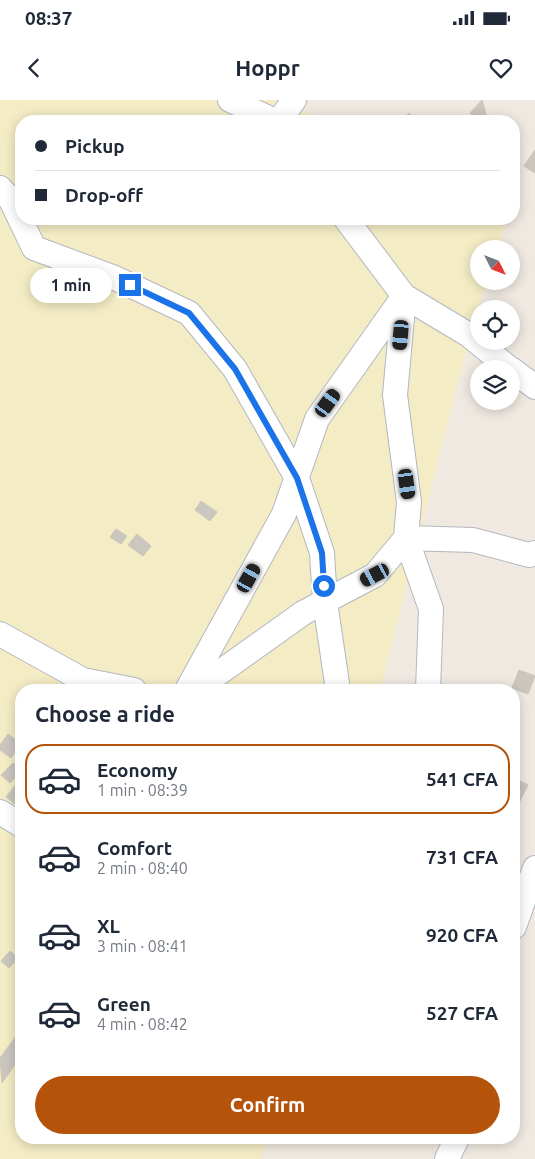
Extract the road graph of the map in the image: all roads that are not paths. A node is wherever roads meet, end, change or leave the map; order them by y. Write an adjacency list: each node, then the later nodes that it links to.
1 (230, 100): 3 (street)
2 (294, 100): 4 (street)
3 (264, 115)
4 (282, 115)
5 (0, 188): 6 (street)
6 (15, 210)
7 (22, 225): 13 (street)
8 (351, 225): 9 (street)
9 (404, 296): 10 (street); 13 (street); 14 (street)
10 (500, 360)
11 (520, 376): 12 (street)
12 (535, 387)
13 (297, 478): 16 (street); 19 (street)
14 (406, 538): 15 (street); 16 (street); 22 (street)
15 (535, 553)
16 (325, 602): 20 (street); 21 (street)
17 (0, 634): 18 (street)
18 (103, 684)
19 (190, 684)
20 (202, 684)
21 (337, 684)
22 (428, 684)
23 (0, 812): 24 (street)
24 (15, 821)
25 (535, 868): 26 (street)
26 (520, 910)
27 (454, 1144): 28 (street)
28 (447, 1159)

